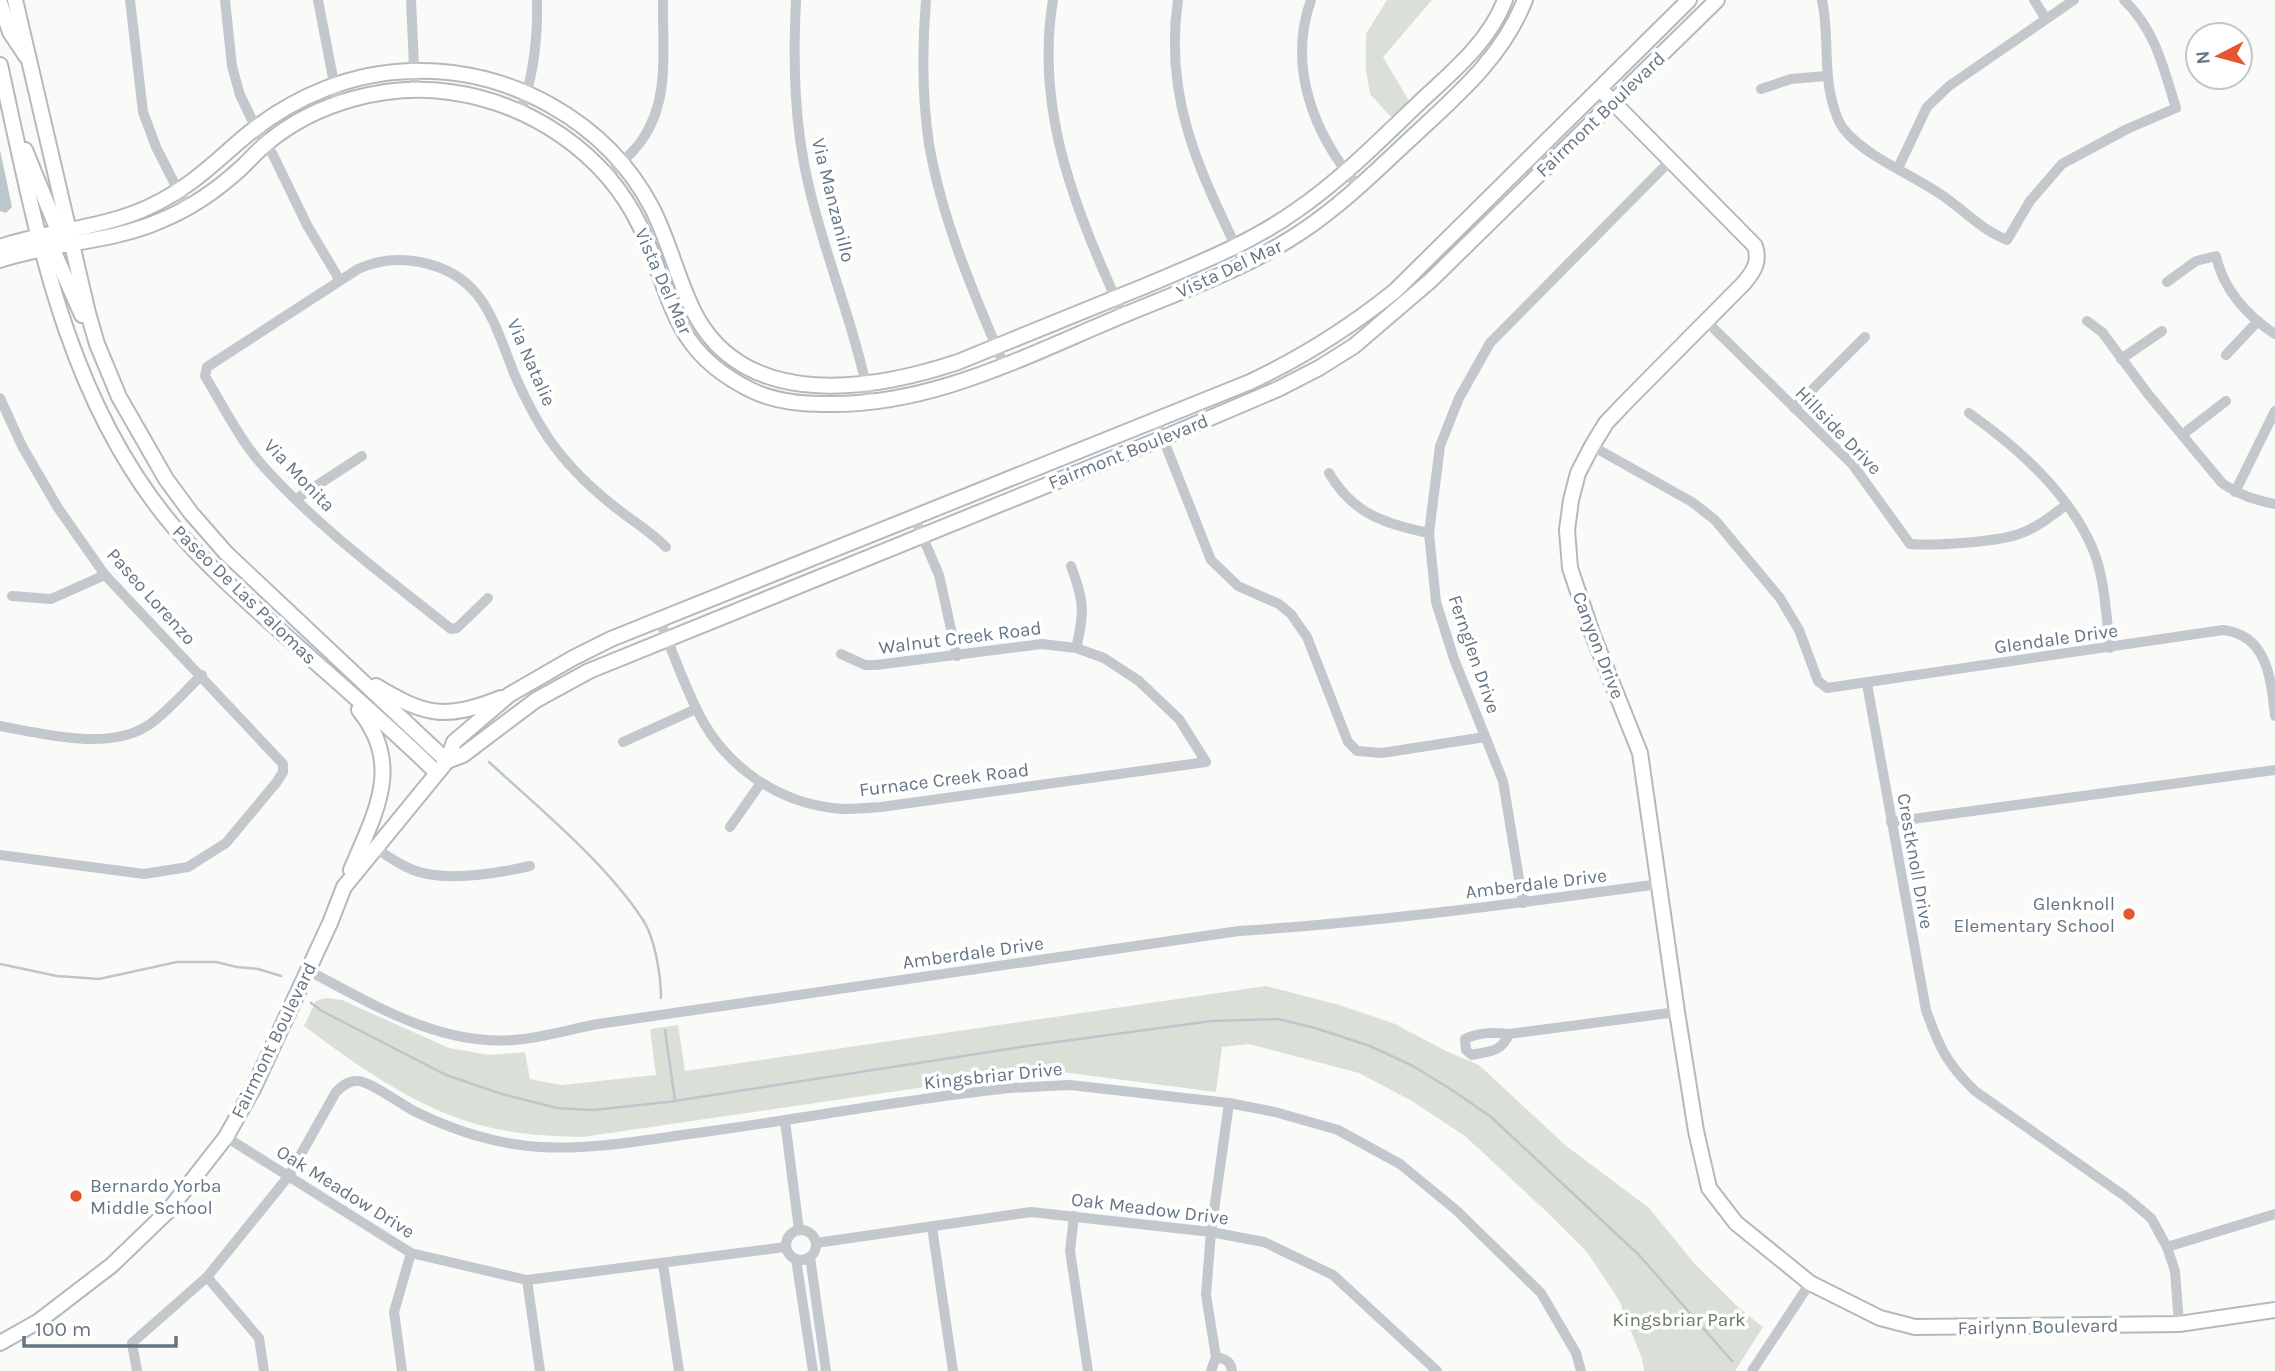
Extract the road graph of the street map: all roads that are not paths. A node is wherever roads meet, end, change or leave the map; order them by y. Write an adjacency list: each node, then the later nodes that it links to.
1 (15, 0): 24 (street)
2 (131, 0): 43 (street)
3 (225, 0): 35 (street)
4 (318, 0): 27 (street)
5 (411, 0): 25 (street)
6 (537, 0): 31 (street)
7 (663, 0): 38 (street)
8 (796, 0): 65 (street, Via Manzanillo)
9 (926, 0): 61 (street)
10 (1053, 0): 52 (street)
11 (1178, 0): 47 (street)
12 (1311, 0): 40 (street)
13 (1505, 0): 40 (street, Vista Del Mar)
14 (1525, 0): 42 (street, Vista Del Mar)
15 (1689, 0): 28 (street, Fairmont Boulevard)
16 (1717, 0): 32 (street, Fairmont Boulevard)
17 (1822, 0): 26 (street)
18 (2034, 0): 22 (street)
19 (2074, 0): 22 (street)
20 (2124, 0): 39 (street)
21 (0, 3): 24 (street)
22 (2046, 19): 39 (street)
23 (0, 65): 45 (street)
24 (32, 66): 45 (street)
25 (414, 71): 27 (street, Vista Del Mar); 30 (street); 31 (street, Vista Del Mar)
26 (1826, 76): 29 (street); 39 (street)
27 (333, 86): 33 (street); 35 (street, Vista Del Mar)
28 (1600, 89): 32 (street, Canyon Drive); 72 (street, Fairmont Boulevard)
29 (1761, 89)
30 (415, 90): 33 (street, Vista Del Mar); 34 (street, Vista Del Mar)
31 (527, 93): 34 (street); 38 (street, Vista Del Mar)
32 (1612, 102): 37 (street, Canyon Drive); 74 (street, Fairmont Boulevard)
33 (338, 104): 36 (street, Vista Del Mar)
34 (521, 111): 41 (street, Vista Del Mar)
35 (256, 128): 36 (street); 43 (street, Vista Del Mar)
36 (265, 144): 44 (street, Vista Del Mar); 50 (street)
37 (1670, 162): 54 (street, Canyon Drive); 83 (street, Fernglen Drive)
38 (621, 163): 41 (street); 65 (street, Vista Del Mar)
39 (1898, 168)
40 (1345, 172): 42 (street); 47 (street, Vista Del Mar)
41 (608, 175): 68 (street, Vista Del Mar)
42 (1358, 186): 49 (street, Vista Del Mar)
43 (179, 191): 44 (street); 45 (street)
44 (187, 208): 45 (street, Vista Del Mar)
45 (55, 240): 46 (street); 48 (street); 57 (street, Paseo De Las Palomas); 57 (street, Paseo De Las Palomas); 98 (street, Paseo De Las Palomas)
46 (0, 247)
47 (1236, 247): 49 (street); 52 (street, Vista Del Mar)
48 (0, 260)
49 (1244, 264): 53 (street, Vista Del Mar)
50 (339, 279): 79 (street, Via Monita); 85 (street, Via Natalie)
51 (2167, 282): 56 (street)
52 (1116, 298): 53 (street); 61 (street, Vista Del Mar)
53 (1123, 315): 64 (street, Vista Del Mar)
54 (1706, 321): 69 (street, Hillside Drive); 75 (street, Canyon Drive)
55 (2087, 321): 63 (street)
56 (2258, 321): 59 (street); 62 (street)
57 (93, 330): 94 (street, Paseo De Las Palomas)
58 (2162, 331): 63 (street)
59 (2275, 334)
60 (1865, 337): 69 (street)
61 (996, 346): 64 (street); 65 (street, Vista Del Mar)
62 (2226, 355)
63 (2121, 359): 73 (street)
64 (1004, 365): 68 (street, Vista Del Mar)
65 (866, 385): 68 (street, Via Manzanillo)
66 (0, 398): 87 (street, Paseo Lorenzo)
67 (2226, 401): 73 (street)
68 (870, 404)
69 (1794, 408): 81 (street, Hillside Drive)
70 (1969, 413): 81 (street)
71 (2274, 416): 78 (street)
72 (1156, 421): 74 (street); 82 (street, Fairmont Boulevard)
73 (2182, 435): 78 (street)
74 (1163, 438): 84 (street, Fairmont Boulevard); 104 (street)
75 (1592, 446): 99 (street); 116 (street, Canyon Drive)
76 (362, 456): 79 (street)
77 (1329, 473): 83 (street)
78 (2235, 492): 80 (street)
79 (296, 499): 89 (street, Via Monita)
80 (2275, 503)
81 (2066, 505): 93 (street)
82 (914, 517): 84 (street); 90 (street, Fairmont Boulevard)
83 (1429, 533): 104 (street, Fernglen Drive)
84 (923, 536): 91 (street, Fairmont Boulevard); 96 (street)
85 (666, 547)
86 (1071, 566): 92 (street)
87 (104, 575): 88 (street); 97 (street, Paseo Lorenzo)
88 (12, 596)
89 (488, 598)
90 (659, 619): 91 (street, Furnace Creek Road); 100 (street, Fairmont Boulevard)
91 (667, 638): 101 (street, Furnace Creek Road); 106 (street, Fairmont Boulevard)
92 (1076, 648): 96 (street, Walnut Creek Road); 107 (street, Walnut Creek Road)
93 (2110, 648): 99 (street, Glendale Drive); 102 (street, Glendale Drive)
94 (331, 651): 100 (street); 106 (street, Paseo De Las Palomas)
95 (841, 654): 96 (street, Walnut Creek Road)
96 (957, 656)
97 (202, 675): 103 (street); 114 (street, Paseo Lorenzo)
98 (334, 679): 109 (street, Paseo De Las Palomas); 117 (street)
99 (1867, 684): 111 (street, Crestknoll Drive)
100 (509, 695): 106 (street, Fairmont Boulevard)
101 (696, 709): 105 (street); 110 (street, Furnace Creek Road)
102 (2275, 716)
103 (0, 726)
104 (1485, 737): 118 (street, Fernglen Drive)
105 (623, 742)
106 (447, 761): 109 (street, Fairmont Boulevard)
107 (1206, 762): 110 (street, Furnace Creek Road)
108 (2275, 769): 111 (street)
109 (436, 772): 113 (street, Fairmont Boulevard)
110 (760, 784): 112 (street)
111 (1891, 822): 133 (street, Crestknoll Drive)
112 (730, 827)
113 (374, 848): 115 (street); 117 (street, Fairmont Boulevard)
114 (0, 855)
115 (530, 866)
116 (1659, 884): 118 (street, Amberdale Drive); 120 (street, Canyon Drive)
117 (344, 887): 119 (street, Fairmont Boulevard)
118 (1522, 903): 119 (street, Amberdale Drive)
119 (307, 970): 124 (street, Fairmont Boulevard)
120 (1677, 1012): 121 (street); 140 (street, Canyon Drive)
121 (1509, 1034)
122 (1229, 1103): 123 (street, Kingsbriar Drive); 130 (street); 159 (street, Kingsbriar Drive)
123 (785, 1121): 125 (street, Kingsbriar Drive); 129 (street)
124 (226, 1137): 125 (street, Oak Meadow Drive); 145 (street, Fairmont Boulevard)
125 (288, 1177): 134 (street, Oak Meadow Drive); 138 (street)
126 (2275, 1214): 133 (street)
127 (1074, 1216): 128 (street, Oak Meadow Drive); 130 (street, Oak Meadow Drive); 155 (street)
128 (932, 1227): 131 (street, Oak Meadow Drive); 154 (street)
129 (799, 1230): 131 (street); 132 (street)
130 (1211, 1232): 146 (street); 158 (street, Oak Meadow Drive)
131 (816, 1243): 135 (street)
132 (785, 1247): 136 (street); 137 (street, Oak Meadow Drive)
133 (2167, 1247): 142 (street, Crestknoll Drive)
134 (411, 1253): 139 (street, Oak Meadow Drive); 149 (street)
135 (810, 1257): 136 (street); 143 (street)
136 (796, 1259): 144 (street)
137 (663, 1264): 139 (street, Oak Meadow Drive); 151 (street)
138 (208, 1277): 147 (street); 148 (street)
139 (527, 1280): 150 (street)
140 (1810, 1283): 142 (street, Fairlynn Boulevard); 160 (street)
141 (2275, 1310): 142 (street, Fairlynn Boulevard)
142 (2179, 1324)
143 (820, 1331): 144 (street); 153 (street)
144 (807, 1333): 152 (street)
145 (0, 1343)
146 (1216, 1357): 156 (street); 157 (street)
147 (137, 1371)
148 (264, 1371)
149 (402, 1371)
150 (540, 1371)
151 (679, 1371)
152 (813, 1371)
153 (826, 1371)
154 (953, 1371)
155 (1088, 1371)
156 (1211, 1371)
157 (1232, 1371)
158 (1437, 1371)
159 (1581, 1371)
160 (1752, 1371)

